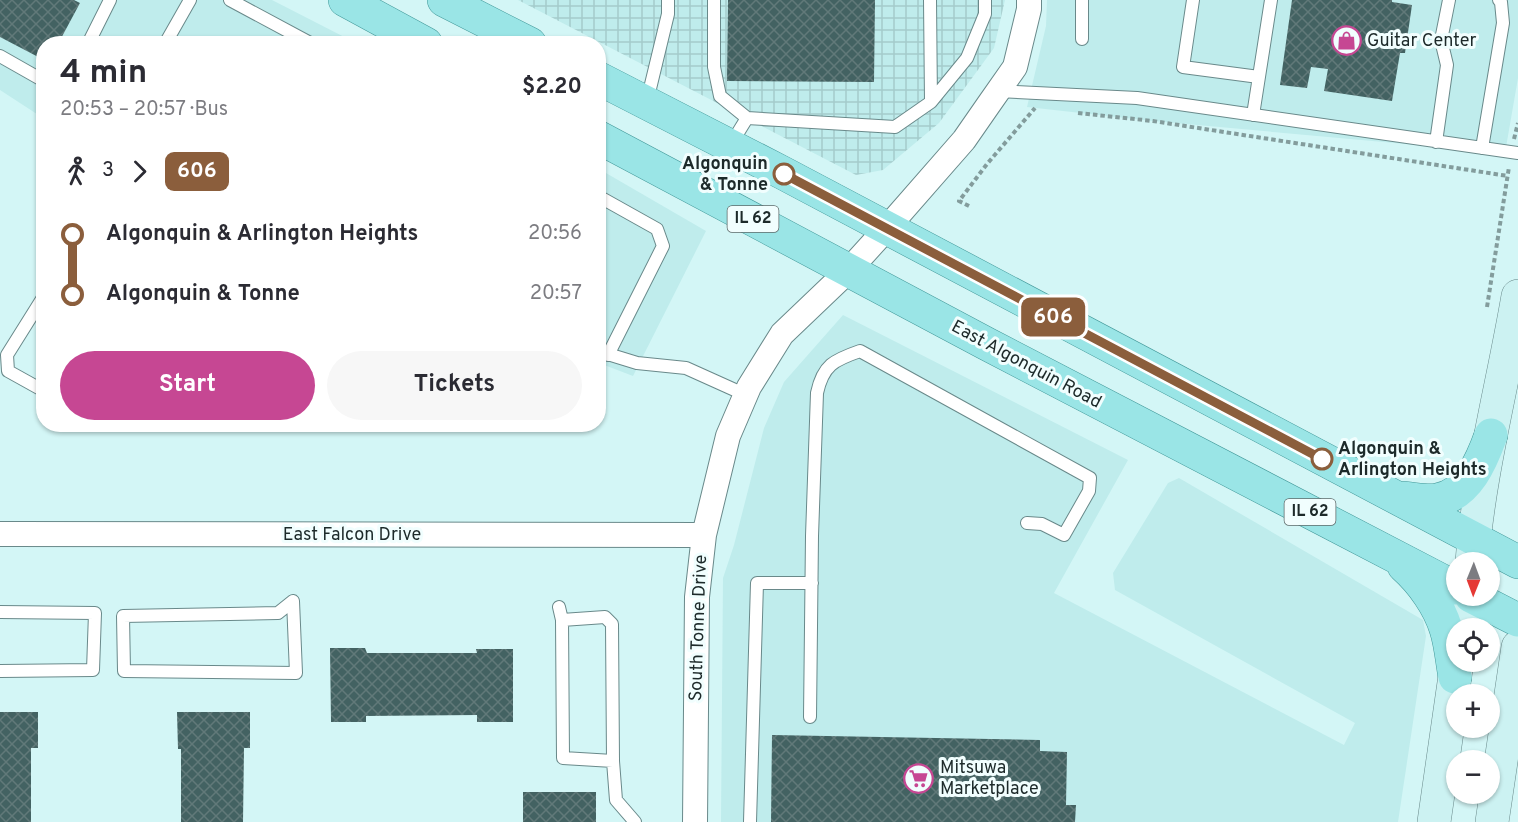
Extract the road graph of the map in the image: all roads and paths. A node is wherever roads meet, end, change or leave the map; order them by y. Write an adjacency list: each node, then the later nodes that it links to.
1 (110, 0): 16 (lane)
2 (189, 0): 17 (lane)
3 (230, 0): 18 (lane)
4 (345, 0): 19 (main road)
5 (444, 0): 20 (main road)
6 (668, 0): 27 (lane)
7 (714, 0): 31 (lane)
8 (930, 0): 28 (lane)
9 (985, 0): 28 (lane)
10 (1029, 0): 26 (street, South Tonne Drive)
11 (1082, 0): 21 (lane)
12 (1192, 0): 24 (lane)
13 (1271, 0): 24 (lane)
14 (1449, 0): 34 (lane)
15 (1499, 0): 36 (lane)
16 (92, 36)
17 (169, 36)
18 (297, 36)
19 (411, 36)
20 (514, 36)
21 (1082, 39)
22 (0, 56): 23 (lane)
23 (36, 76)
24 (1259, 77): 30 (lane)
25 (606, 82): 27 (main road)
26 (994, 98): 30 (lane); 40 (path); 41 (street, South Tonne Drive)
27 (646, 102): 35 (main road)
28 (931, 102): 31 (lane)
29 (1071, 112): 38 (path)
30 (1253, 115): 34 (lane)
31 (747, 118): 35 (lane)
32 (1518, 123): 37 (path)
33 (606, 140): 42 (main road, East Algonquin Road / IL 62)
34 (1436, 142): 36 (lane)
35 (730, 146): 41 (main road)
36 (1482, 148): 37 (lane)
37 (1515, 153): 38 (path)
38 (1508, 176): 45 (path)
39 (606, 200): 46 (lane)
40 (969, 206)
41 (886, 228): 42 (street, South Tonne Drive); 51 (main road)
42 (848, 271): 49 (street, South Tonne Drive); 55 (main road, East Algonquin Road / IL 62)
43 (1518, 296): 50 (main road)
44 (36, 309): 48 (lane)
45 (1486, 317)
46 (606, 348)
47 (606, 354): 49 (lane)
48 (36, 386)
49 (746, 394): 54 (street, South Tonne Drive)
50 (1491, 435): 51 (main road); 56 (main road)
51 (1395, 497): 56 (main road)
52 (1028, 523): 58 (lane)
53 (0, 534): 54 (street, East Falcon Drive)
54 (704, 535): 73 (street, South Tonne Drive)
55 (1386, 551): 59 (main road, East Algonquin Road / IL 62); 65 (main road)
56 (1473, 551): 57 (main road)
57 (1518, 562)
58 (812, 583): 70 (lane); 74 (lane)
59 (1446, 583)
60 (1490, 606): 64 (main road)
61 (559, 607): 63 (lane)
62 (0, 612): 67 (lane)
63 (562, 620): 71 (lane); 71 (lane)
64 (1518, 620)
65 (1446, 628)
66 (1518, 647): 76 (main road)
67 (0, 671)
68 (124, 671): 68 (lane)
69 (1456, 672): 75 (main road)
70 (810, 717)
71 (613, 761): 72 (lane)
72 (635, 822)
73 (695, 822)
74 (750, 822)
75 (1434, 822)
76 (1492, 822)

